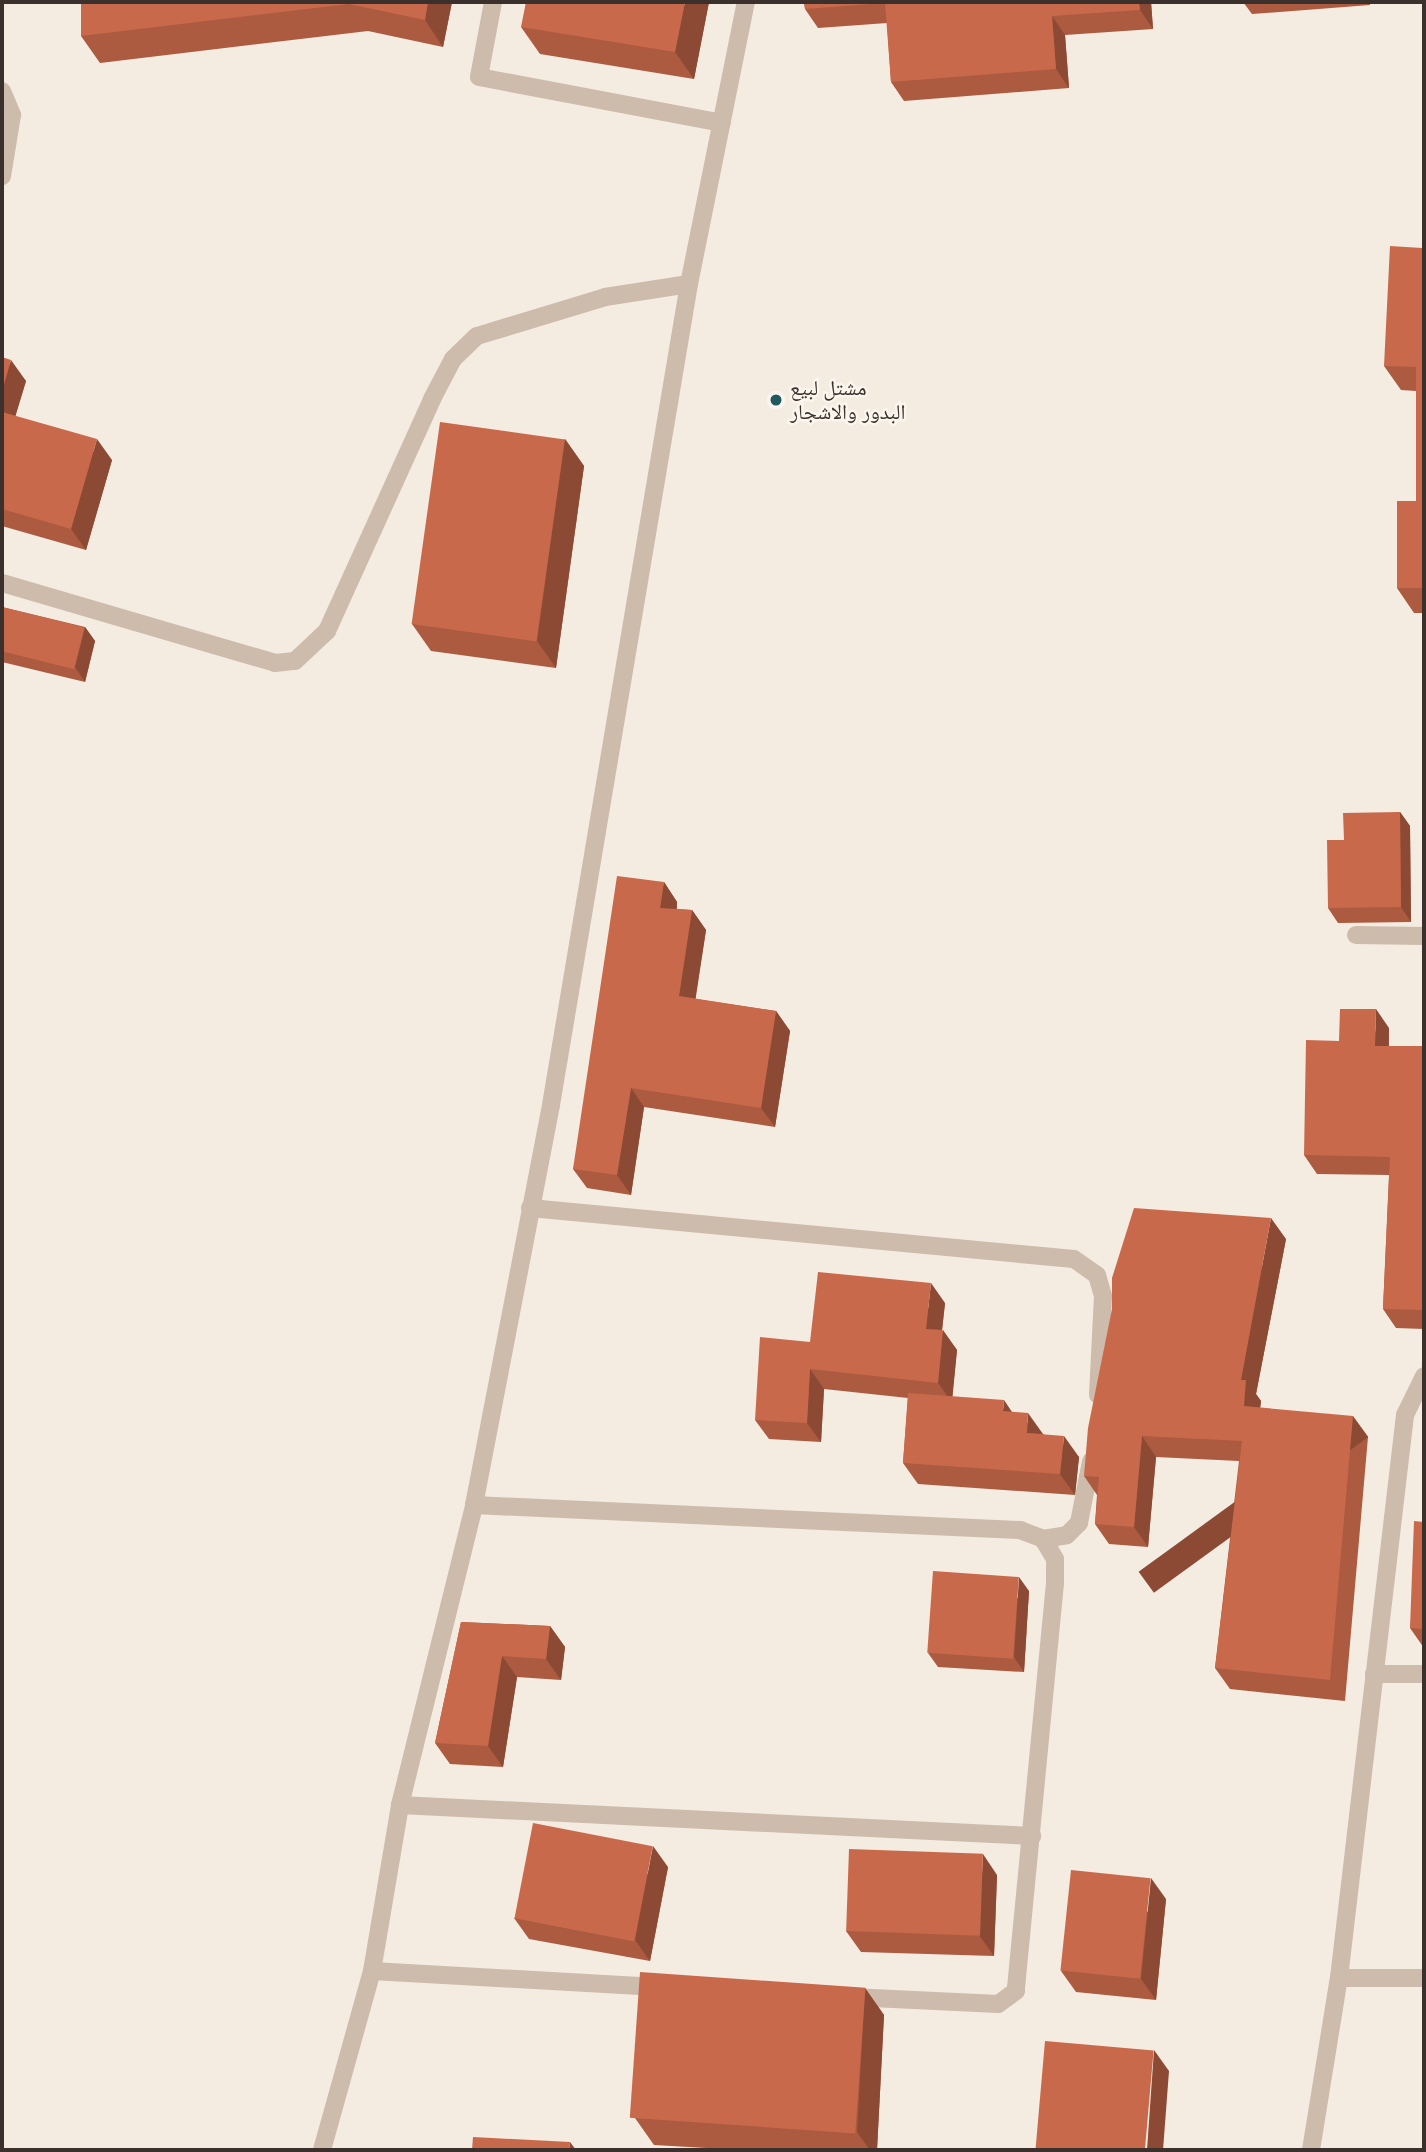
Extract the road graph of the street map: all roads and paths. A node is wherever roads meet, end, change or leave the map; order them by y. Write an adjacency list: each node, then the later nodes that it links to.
1 (493, 2): 4 (street)
2 (746, 2): 4 (street)
3 (2, 91): 5 (street)
4 (722, 123): 6 (street)
5 (2, 176)
6 (689, 284): 7 (street); 10 (street)
7 (2, 583)
8 (1356, 935): 9 (street)
9 (1424, 936)
10 (530, 1208): 12 (street); 14 (street)
11 (1424, 1376): 16 (street)
12 (1096, 1413)
13 (1093, 1440): 15 (street)
14 (474, 1505): 15 (street); 18 (street)
15 (1043, 1539): 19 (street)
16 (1374, 1674): 17 (street); 21 (street)
17 (1424, 1674)
18 (400, 1805): 19 (street); 20 (street)
19 (1032, 1836): 24 (street)
20 (372, 1971): 23 (street); 25 (street)
21 (1339, 1978): 22 (street); 26 (street)
22 (1424, 1978)
23 (678, 1987)
24 (831, 1996)
25 (322, 2150)
26 (1311, 2150)

